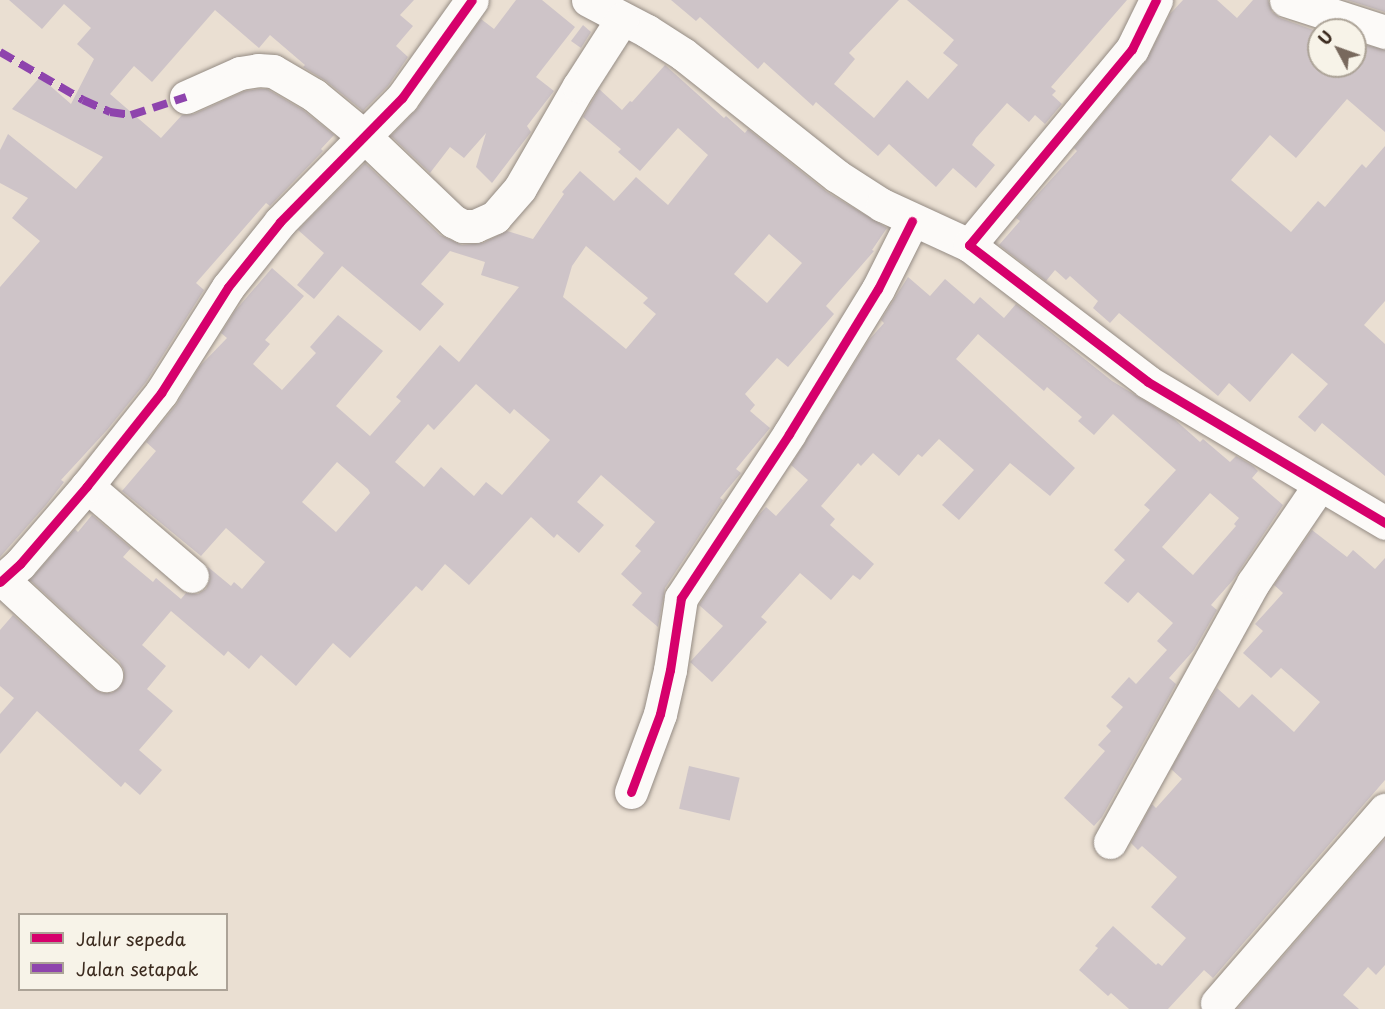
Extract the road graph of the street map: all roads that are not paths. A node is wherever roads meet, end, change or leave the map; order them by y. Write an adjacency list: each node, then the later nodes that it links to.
1 (472, 0): 8 (street)
2 (588, 0): 5 (street)
3 (1156, 0): 10 (street)
4 (1286, 0): 6 (street)
5 (622, 19): 8 (street); 9 (street)
6 (1385, 32)
7 (186, 97): 8 (street)
8 (365, 137): 11 (street)
9 (909, 228): 10 (street); 17 (street)
10 (969, 245): 12 (street)
11 (87, 486): 14 (street); 15 (street)
12 (1319, 486): 13 (street); 19 (street)
13 (1385, 523)
14 (192, 576)
15 (2, 581): 16 (street)
16 (106, 675)
17 (631, 792)
18 (1385, 810): 20 (street)
19 (1110, 842)
20 (1217, 1003)

